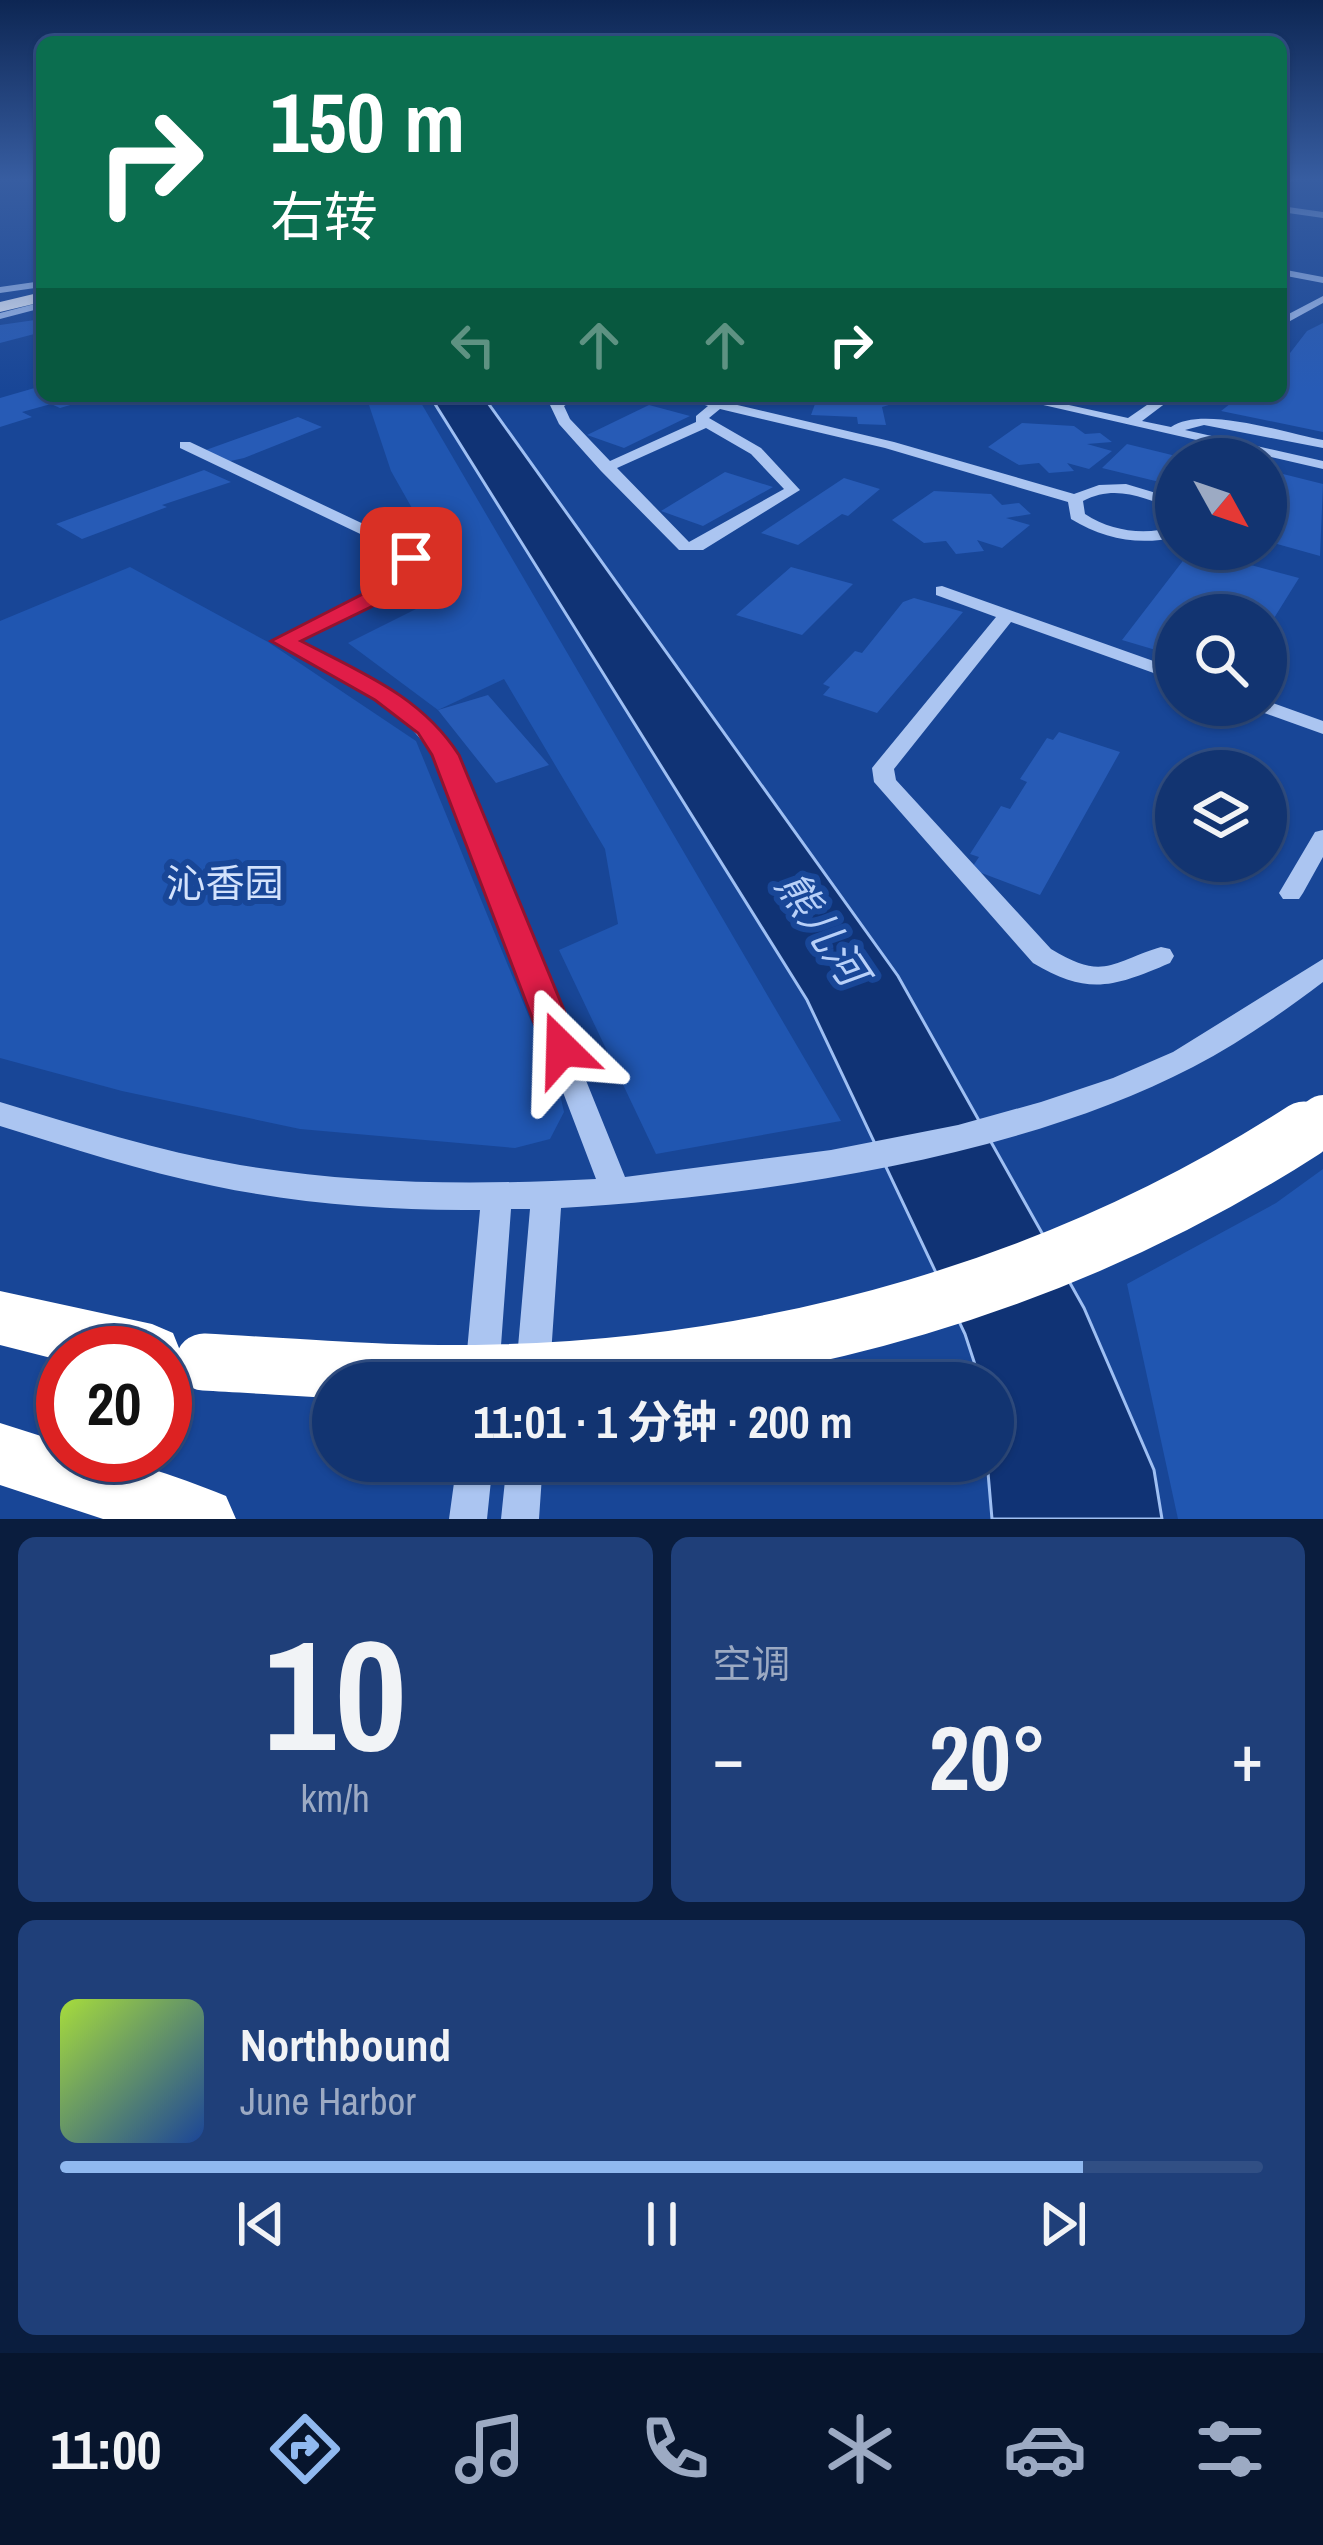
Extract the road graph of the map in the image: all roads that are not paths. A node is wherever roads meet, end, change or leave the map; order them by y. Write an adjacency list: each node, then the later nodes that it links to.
1 (1287, 273): 2 (street)
2 (1323, 280)
3 (2, 291): 4 (main road)
4 (36, 293)
5 (36, 295): 8 (main road)
6 (36, 296): 9 (street)
7 (1323, 299): 10 (street)
8 (0, 307)
9 (0, 316)
10 (1287, 320)
11 (563, 402): 22 (street)
12 (708, 402): 15 (street)
13 (1038, 402): 16 (street)
14 (1161, 402): 16 (street)
15 (717, 404): 17 (street); 24 (street)
16 (1133, 422): 18 (street)
17 (704, 423): 22 (street); 22 (street)
18 (1175, 431): 19 (street); 21 (street)
19 (1323, 443)
20 (185, 445): 37 (street)
21 (1323, 465)
22 (606, 468)
23 (1155, 496): 24 (street)
24 (1075, 499): 25 (street)
25 (1155, 537)
26 (942, 590): 27 (street)
27 (1008, 614): 28 (street); 33 (street)
28 (1155, 667)
29 (1287, 715): 30 (street)
30 (1323, 728)
31 (1323, 837): 32 (street)
32 (1291, 893)
33 (1161, 956)
34 (1323, 968): 37 (street)
35 (0, 1114): 38 (street)
36 (1323, 1117): 42 (highway, bridge)
37 (616, 1192): 39 (street)
38 (497, 1194): 39 (street); 43 (street)
39 (547, 1194): 44 (street)
40 (0, 1318): 41 (highway)
41 (36, 1326)
42 (192, 1358)
43 (484, 1362)
44 (534, 1362)
45 (20, 1463): 48 (highway)
46 (472, 1482): 49 (street)
47 (523, 1482): 50 (street)
48 (203, 1519)
49 (468, 1519)
50 (520, 1519)

